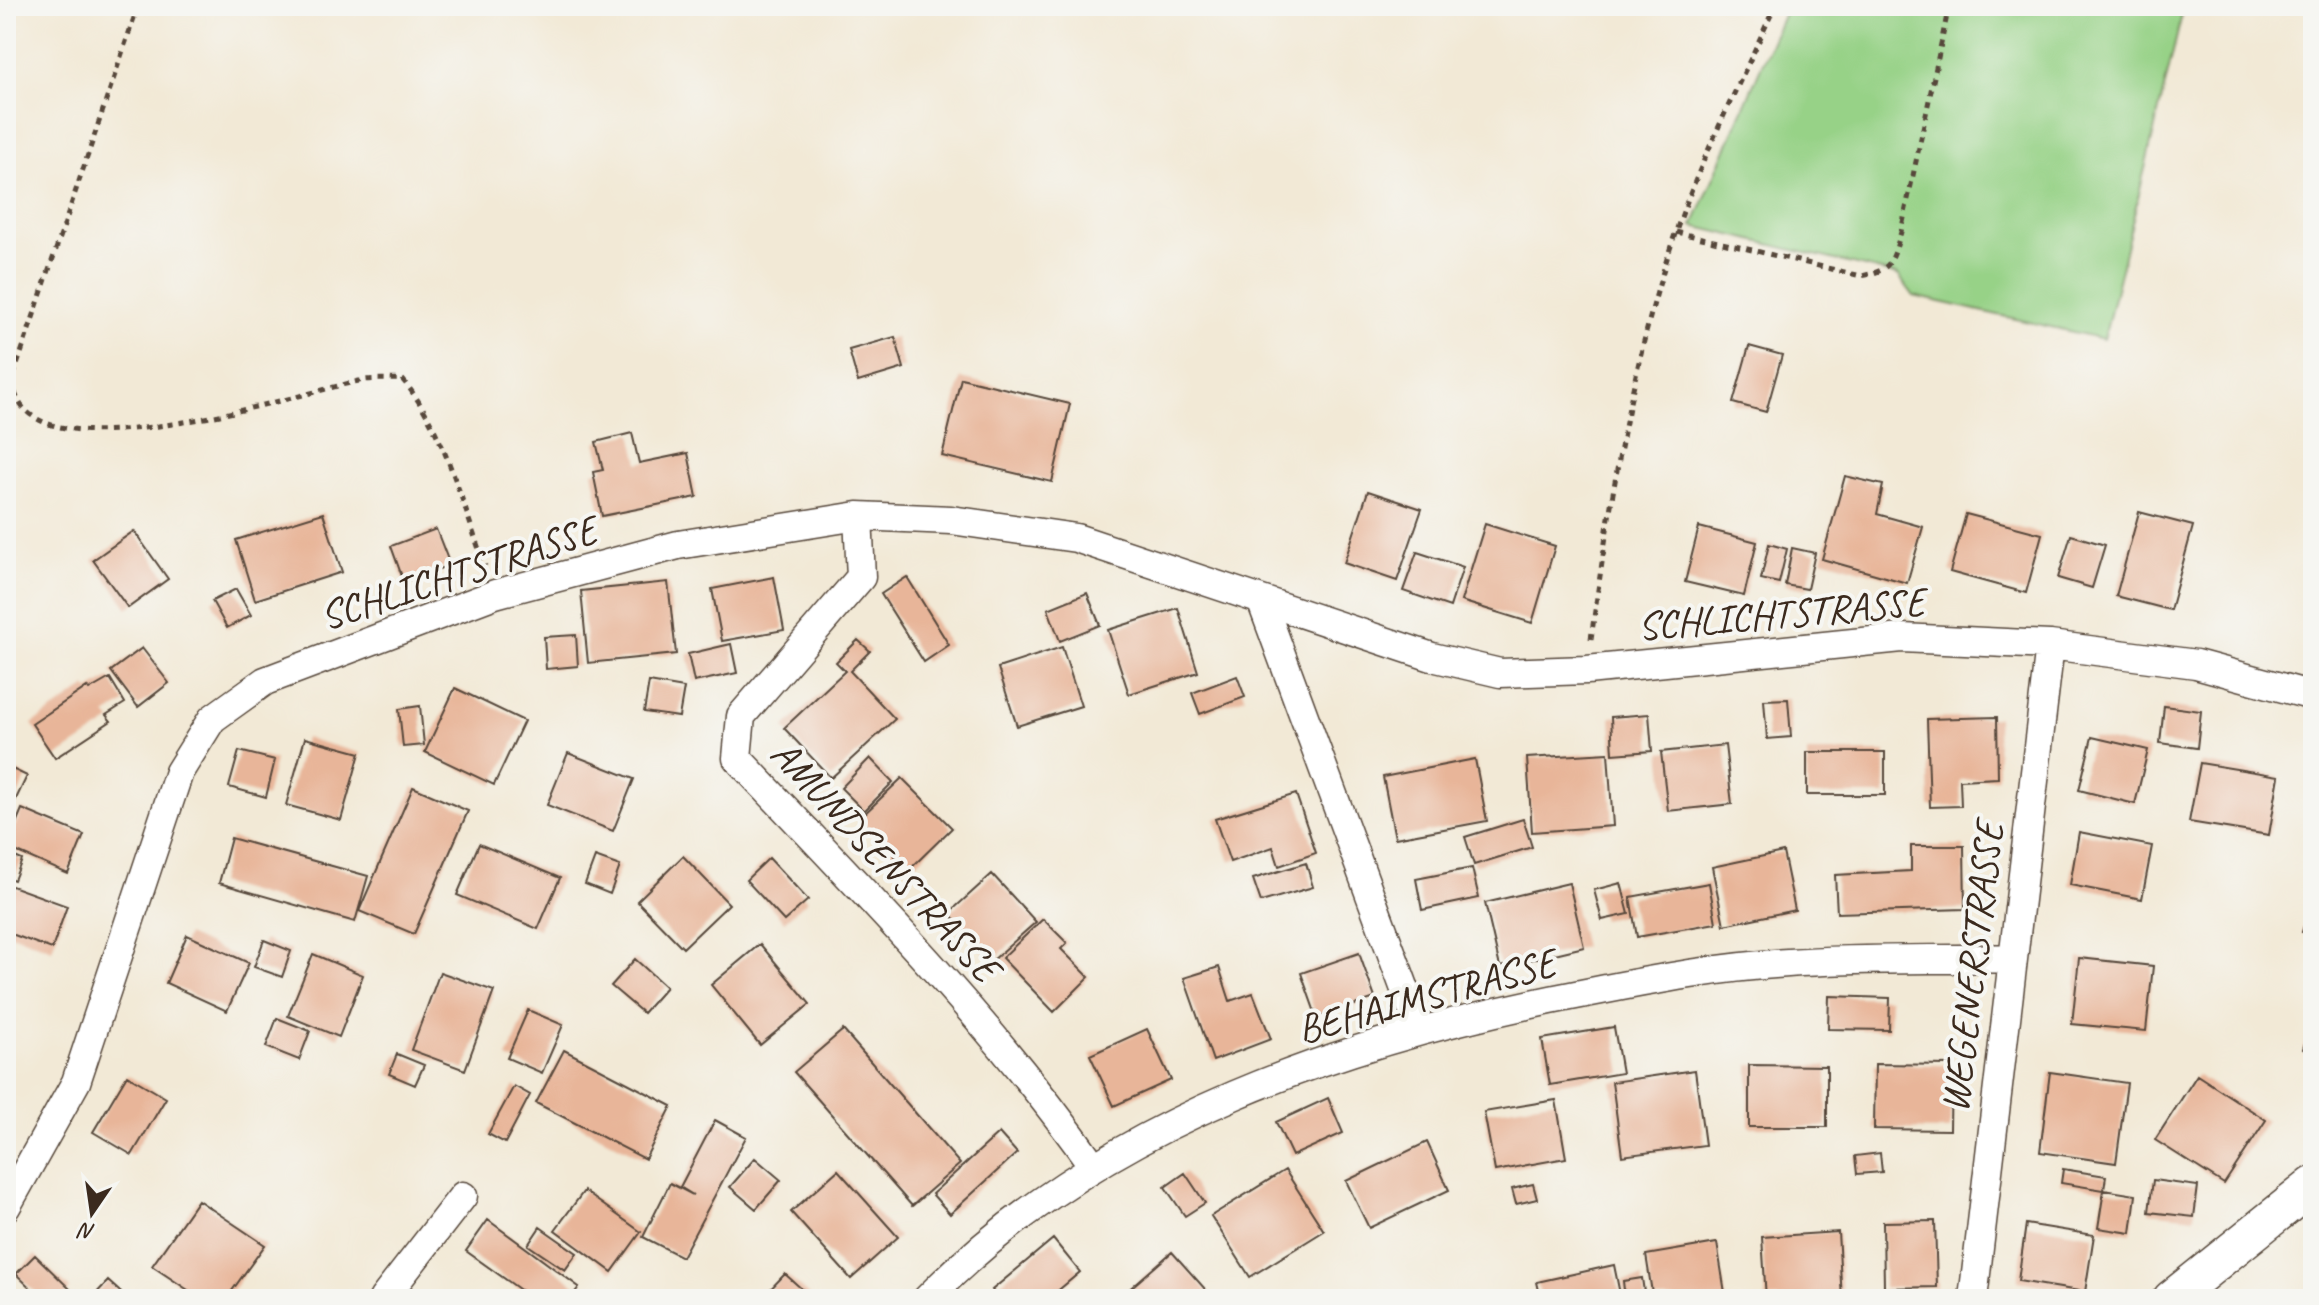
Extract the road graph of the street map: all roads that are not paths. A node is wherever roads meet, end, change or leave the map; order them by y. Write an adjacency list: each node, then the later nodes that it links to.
1 (858, 516): 2 (street, SCHLICHTSTRASSE); 7 (street, AMUNDSENSTRASSE); 9 (street, SCHLICHTSTRASSE)
2 (1261, 600): 3 (street, SCHLICHTSTRASSE); 6 (street)
3 (2050, 645): 4 (street, SCHLICHTSTRASSE); 5 (street, WEGENERSTRASSE)
4 (2313, 696)
5 (2012, 958): 6 (street, BEHAIMSTRASSE); 13 (street, WEGENERSTRASSE)
6 (1420, 1030): 7 (street, BEHAIMSTRASSE)
7 (1094, 1167): 12 (street, BEHAIMSTRASSE)
8 (2313, 1185): 14 (street)
9 (10, 1190)
10 (463, 1196): 11 (street)
11 (383, 1299)
12 (927, 1299)
13 (1973, 1299)
14 (2171, 1299)

